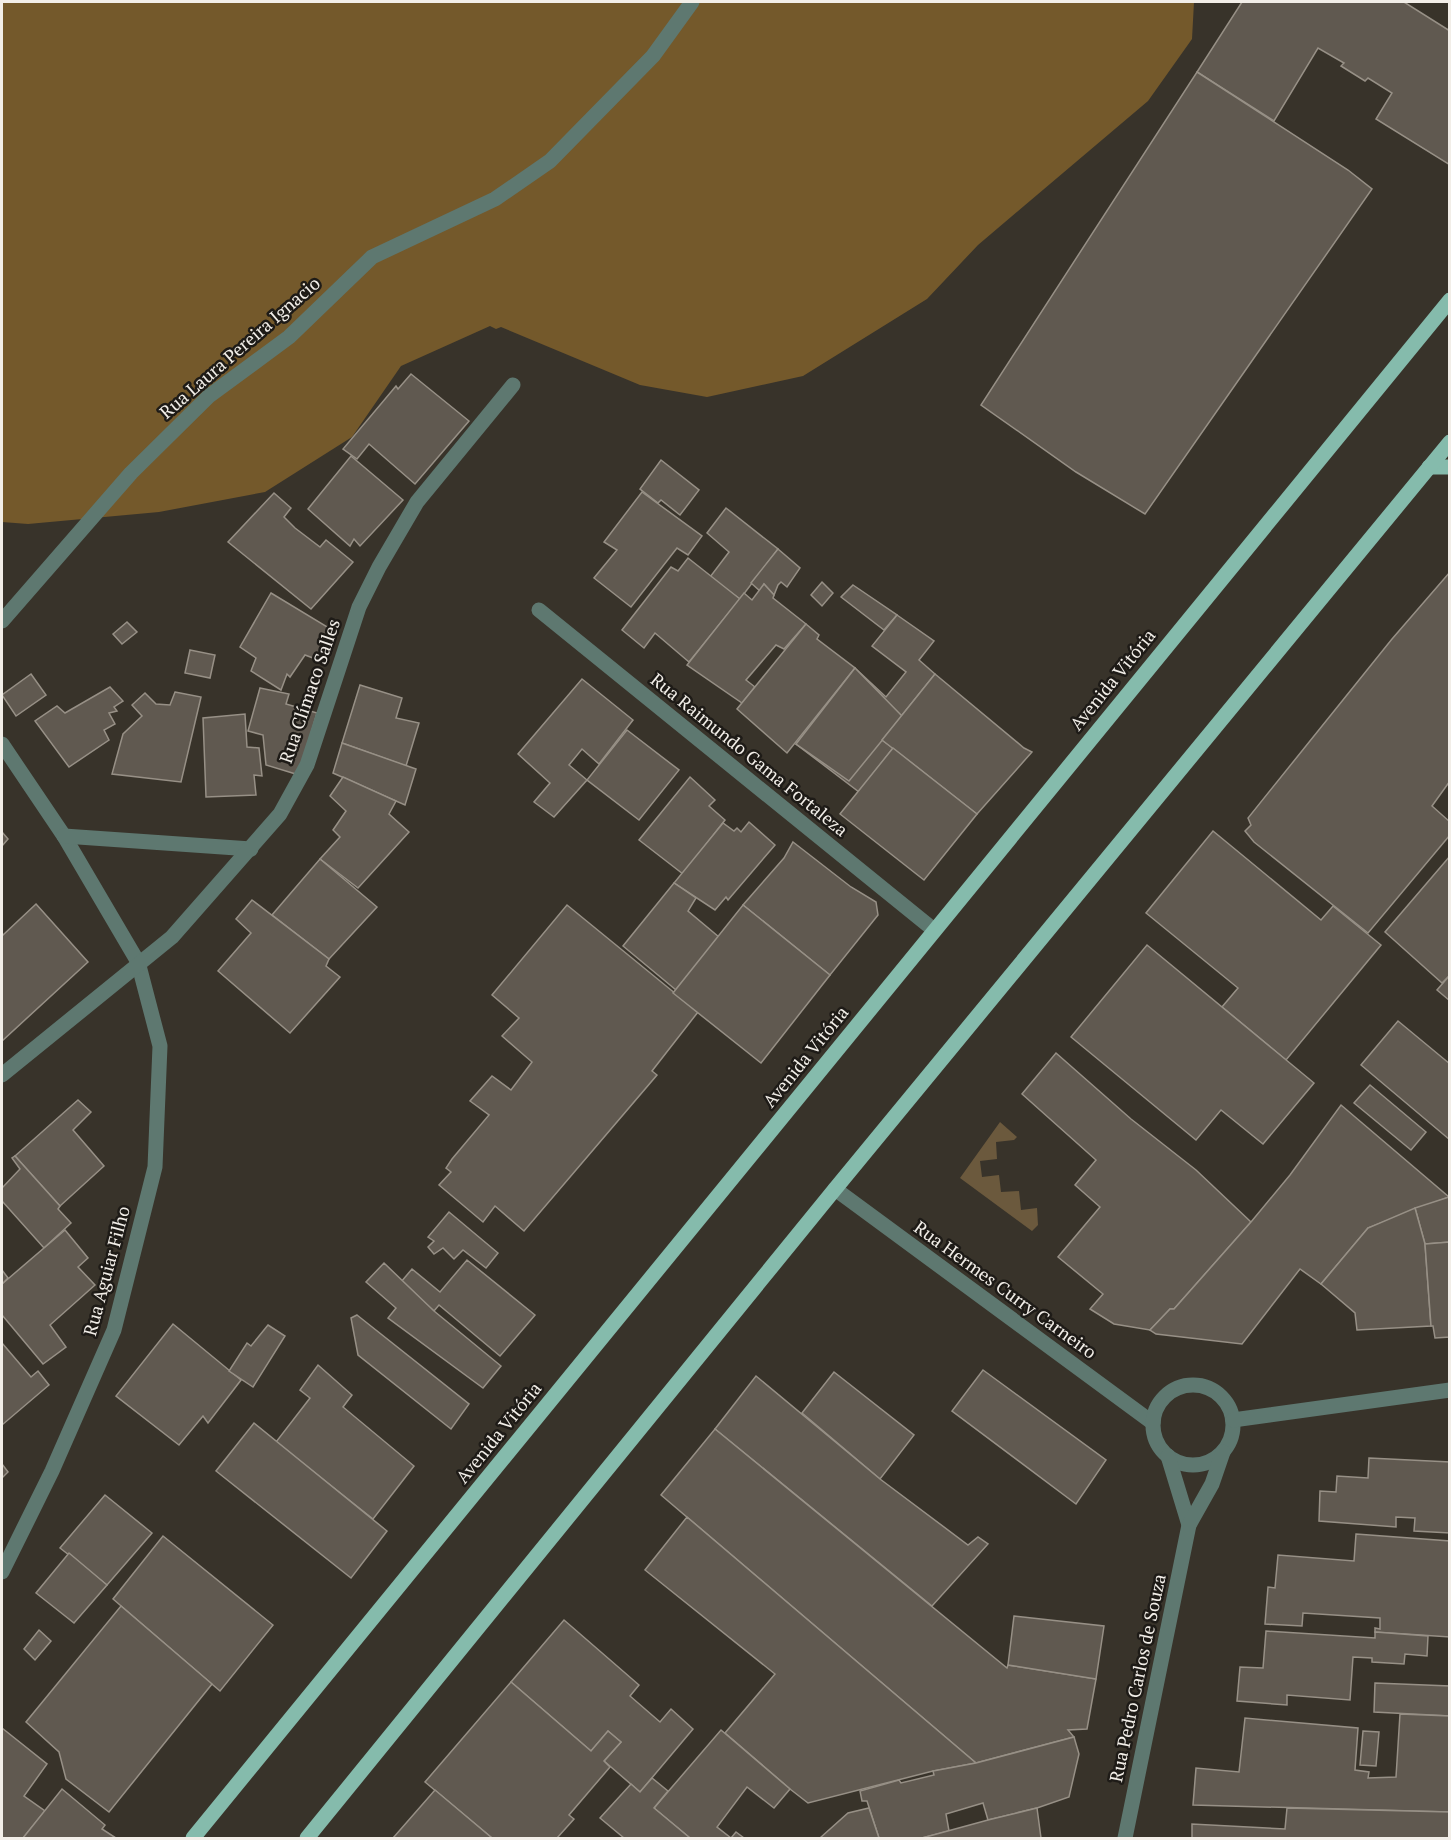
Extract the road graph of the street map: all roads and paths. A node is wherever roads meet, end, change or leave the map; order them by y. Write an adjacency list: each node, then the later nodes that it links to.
1 (692, 2): 8 (street, Rua Laura Pereira Ignacio)
2 (1449, 300): 12 (main road, Avenida Vitória)
3 (513, 385): 11 (street, Rua Clímaco Salles)
4 (1449, 442): 5 (main road)
5 (1430, 467): 6 (main road); 15 (main road)
6 (1449, 467)
7 (539, 610): 12 (street, Rua Raimundo Gama Fortaleza)
8 (2, 621)
9 (2, 744): 10 (street)
10 (64, 836): 11 (street); 13 (street, Rua Aguiar Filho)
11 (251, 849): 13 (street, Rua Clímaco Salles)
12 (934, 930): 23 (main road, Avenida Vitória)
13 (138, 962): 14 (street, Rua Clímaco Salles); 22 (street, Rua Aguiar Filho)
14 (2, 1075)
15 (835, 1190): 18 (street, Rua Hermes Curry Carneiro); 24 (main road)
16 (1449, 1390): 17 (street)
17 (1233, 1420): 18 (street); 19 (street)
18 (1153, 1423): 20 (street)
19 (1223, 1452): 20 (street); 21 (street, Rua Pedro Carlos de Souza)
20 (1168, 1456): 21 (street, Rua Pedro Carlos de Souza)
21 (1189, 1525): 25 (street, Rua Pedro Carlos de Souza)
22 (2, 1572)
23 (193, 1839)
24 (307, 1839)
25 (1125, 1839)

